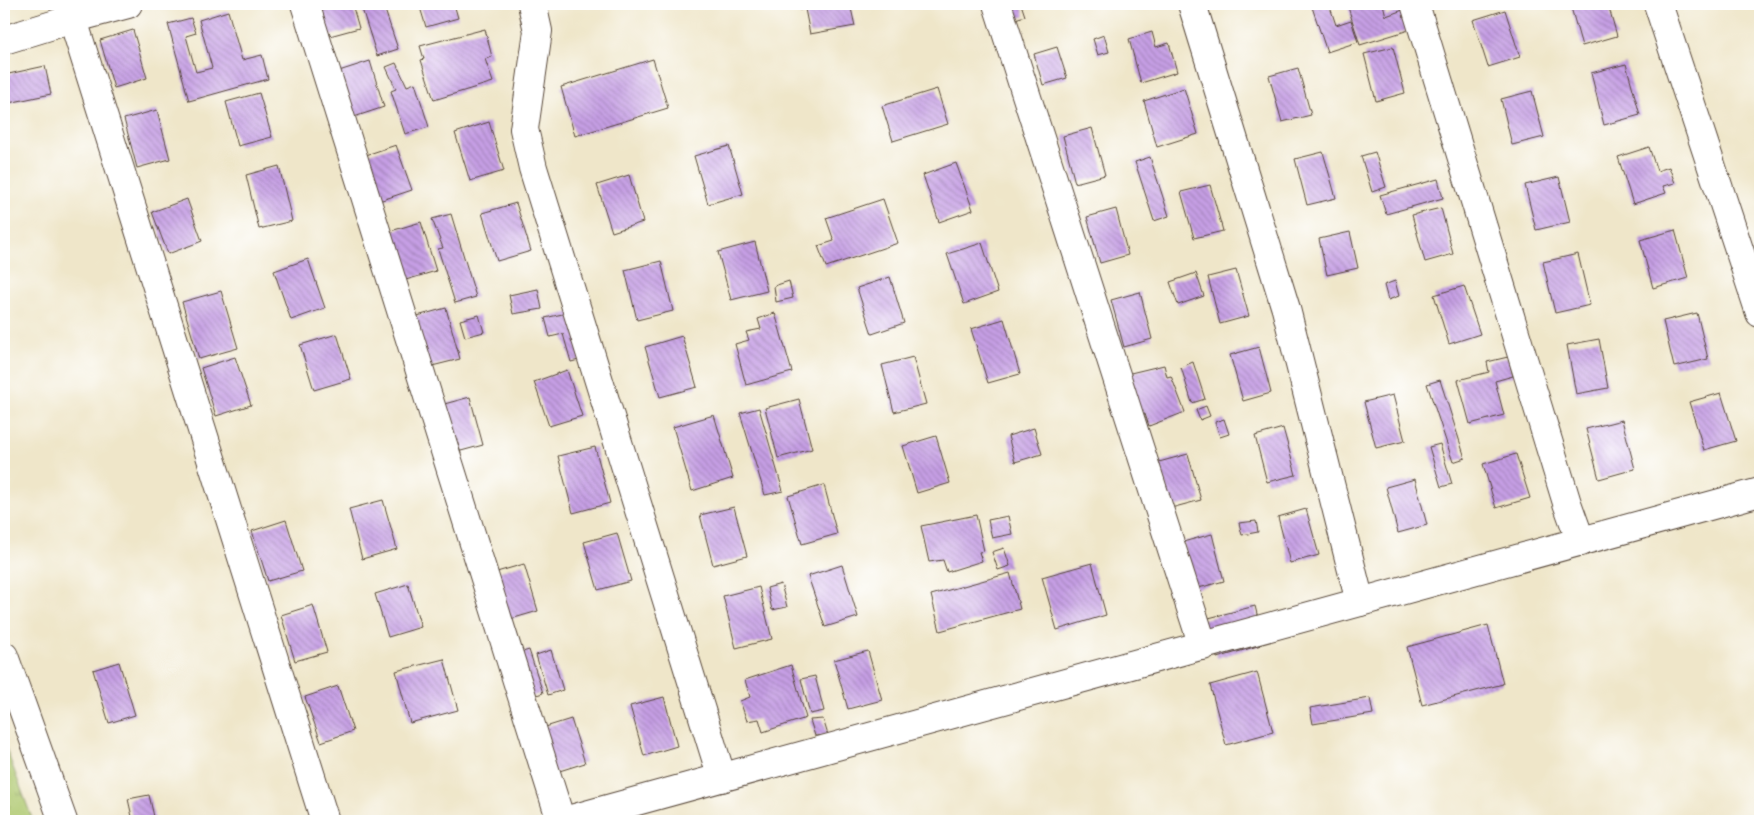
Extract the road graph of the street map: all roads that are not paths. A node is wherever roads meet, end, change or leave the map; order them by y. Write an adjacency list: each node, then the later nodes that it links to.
1 (128, 4): 8 (street)
2 (305, 4): 19 (street)
3 (532, 4): 16 (street)
4 (997, 4): 14 (street)
5 (1192, 4): 13 (street)
6 (1415, 4): 12 (street)
7 (1658, 4): 10 (street)
8 (70, 11): 9 (street); 18 (street)
9 (4, 40)
10 (1760, 313)
11 (1760, 492): 12 (street)
12 (1582, 542): 13 (street)
13 (1360, 602): 14 (street)
14 (1202, 646): 16 (street)
15 (4, 656): 17 (street)
16 (722, 778): 19 (street)
17 (63, 821)
18 (325, 821)
19 (562, 821)

